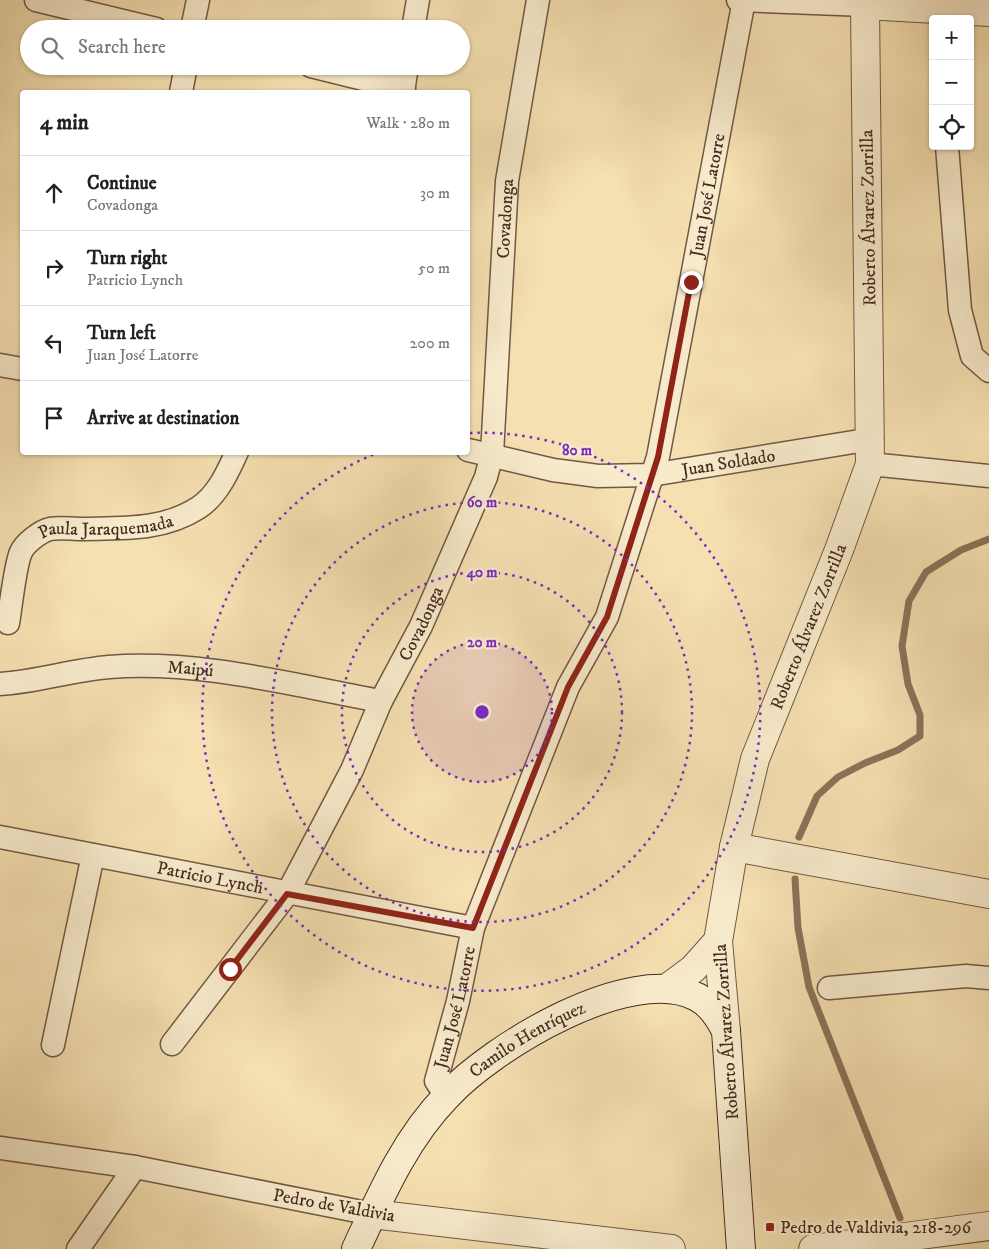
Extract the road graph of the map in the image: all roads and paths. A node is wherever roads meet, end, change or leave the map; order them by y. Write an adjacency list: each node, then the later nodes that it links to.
1 (36, 0): 9 (street)
2 (198, 0): 10 (street)
3 (418, 0): 11 (street)
4 (538, 0): 23 (street, Covadonga)
5 (742, 0): 6 (street); 25 (street, Juan José Latorre)
6 (865, 2): 7 (street); 22 (street, Roberto Álvarez Zorrilla)
7 (940, 9): 8 (street)
8 (989, 12)
9 (119, 20)
10 (194, 20)
11 (415, 20)
12 (184, 75): 15 (street)
13 (346, 75): 16 (street)
14 (406, 75): 16 (street)
15 (181, 90)
16 (403, 90)
17 (947, 150): 20 (street)
18 (0, 365): 19 (street)
19 (20, 369)
20 (989, 371)
21 (470, 450): 23 (street, Juan Soldado)
22 (871, 452): 25 (street, Juan Soldado); 26 (street, Juan Soldado); 31 (street, Roberto Álvarez Zorrilla)
23 (492, 454): 25 (street, Juan Soldado); 29 (street, Covadonga)
24 (236, 455): 27 (street, Paula Jaraquemada)
25 (652, 475): 35 (street, Juan José Latorre)
26 (989, 476)
27 (8, 622)
28 (0, 684): 29 (street, Maipú)
29 (381, 701): 33 (street, Covadonga)
30 (0, 837): 32 (street, Patricio Lynch)
31 (734, 847): 34 (street); 36 (street, Roberto Álvarez Zorrilla)
32 (93, 855): 33 (street, Patricio Lynch); 41 (street)
33 (287, 894): 35 (street, Patricio Lynch); 42 (street, Covadonga)
34 (989, 894)
35 (473, 928): 43 (street, Juan José Latorre)
36 (718, 941): 39 (street); 40 (street, Roberto Álvarez Zorrilla)
37 (989, 978): 38 (street)
38 (829, 988)
39 (666, 989): 40 (street, Camilo Henríquez); 43 (street, Camilo Henríquez)
40 (726, 1031): 51 (street, Roberto Álvarez Zorrilla)
41 (53, 1044)
42 (172, 1044)
43 (446, 1096): 46 (street, Camilo Henríquez)
44 (0, 1148): 45 (street, Pedro de Valdivia)
45 (135, 1167): 46 (street, Pedro de Valdivia); 48 (street)
46 (372, 1214): 49 (street); 50 (street, Pedro de Valdivia)
47 (989, 1226): 52 (street)
48 (78, 1249)
49 (356, 1249)
50 (671, 1249)
51 (741, 1249)
52 (813, 1249)

